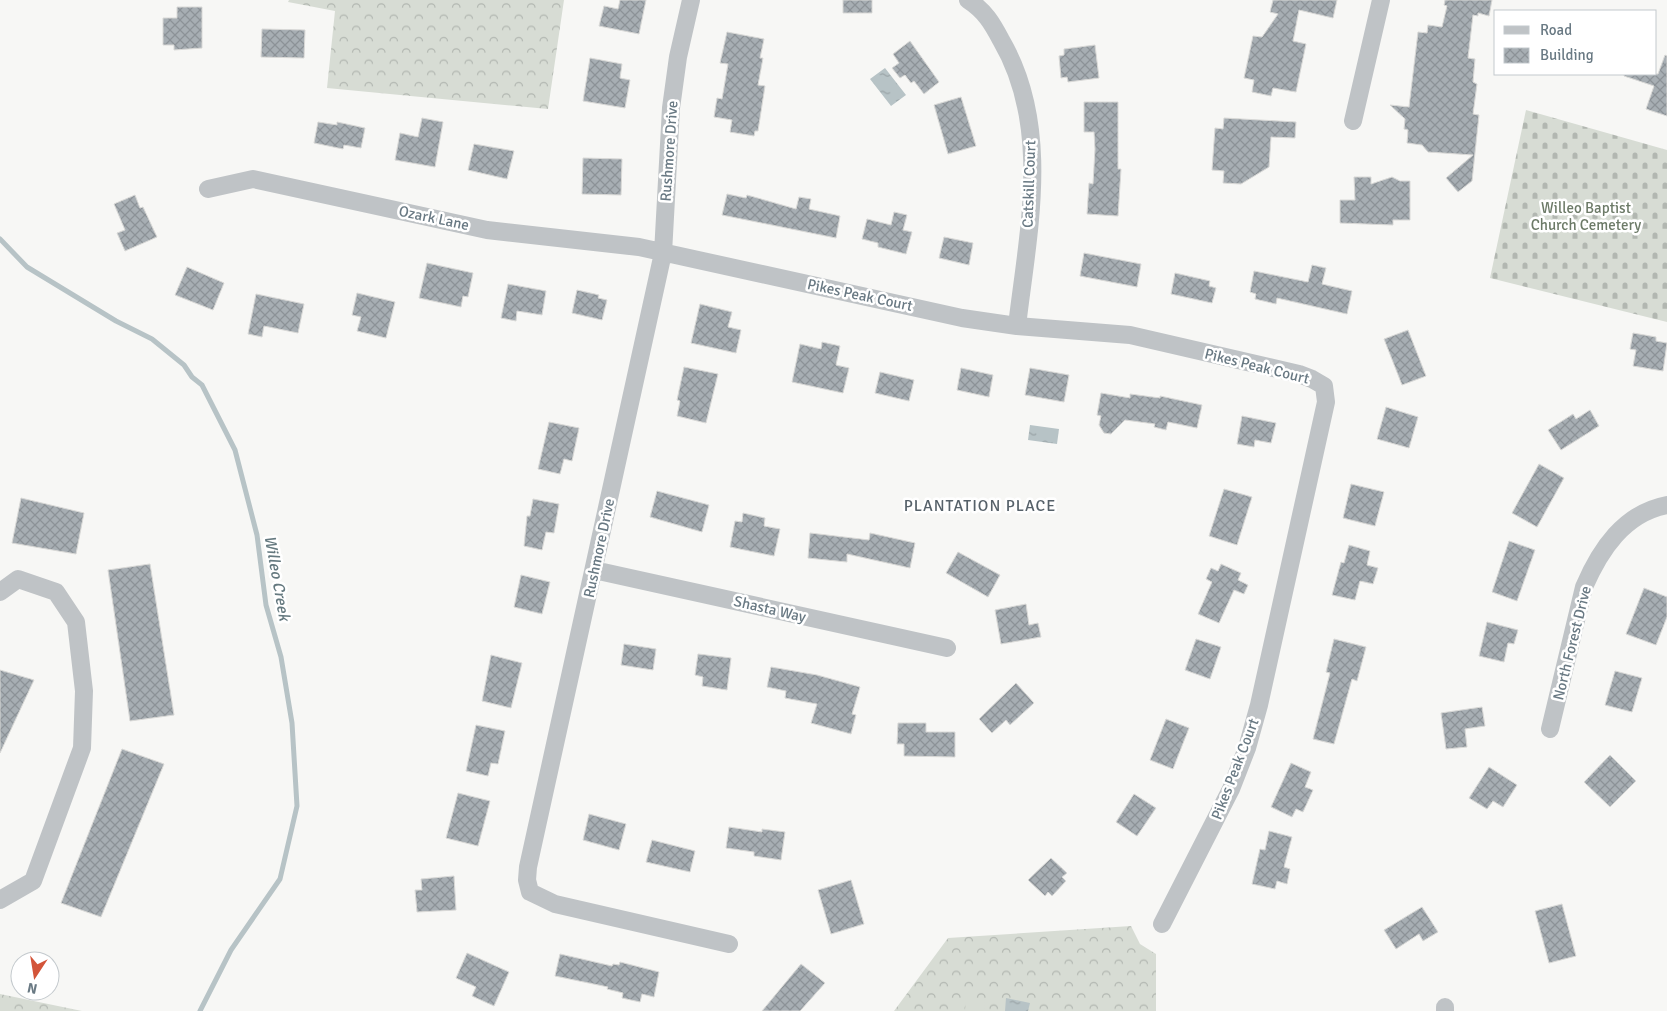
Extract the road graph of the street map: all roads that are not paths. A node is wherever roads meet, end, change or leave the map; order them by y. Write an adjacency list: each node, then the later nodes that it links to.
1 (691, 0): 6 (street, Rushmore Drive)
2 (968, 0): 7 (street, Catskill Court)
3 (1381, 0): 4 (street)
4 (1353, 121)
5 (208, 189): 6 (street, Ozark Lane)
6 (663, 253): 7 (street, Pikes Peak Court); 9 (street, Rushmore Drive)
7 (1017, 326): 14 (street, Pikes Peak Court)
8 (1667, 505): 12 (street, North Forest Drive)
9 (594, 570): 11 (street, Shasta Way); 15 (street, Rushmore Drive)
10 (0, 592): 13 (street)
11 (946, 648)
12 (1550, 729)
13 (0, 900)
14 (1162, 924)
15 (729, 944)

